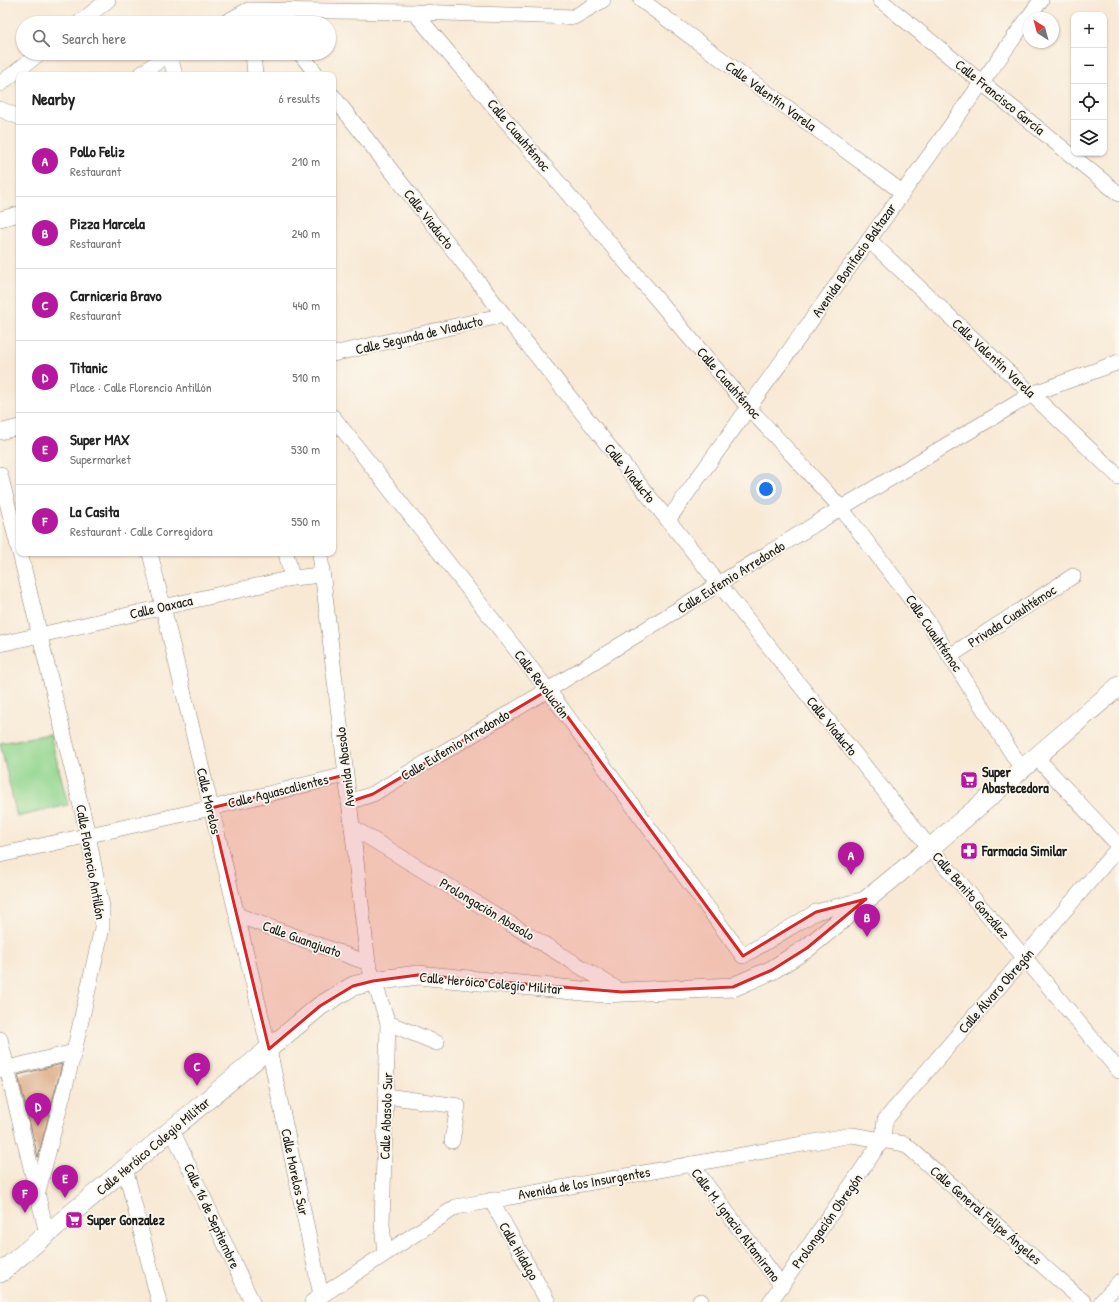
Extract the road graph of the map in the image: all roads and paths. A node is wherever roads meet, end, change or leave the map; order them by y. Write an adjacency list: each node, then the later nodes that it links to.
1 (108, 0): 9 (street)
2 (603, 0): 8 (street)
3 (641, 0): 26 (street, Calle Valentín Varela)
4 (880, 0): 21 (street, Calle Francisco García)
5 (1041, 0): 21 (street, Avenida Bonifacio Baltazar)
6 (267, 10): 7 (street); 8 (street); 11 (street)
7 (248, 11): 10 (street)
8 (414, 12): 35 (street, Calle Cuauhtémoc)
9 (88, 16)
10 (238, 16)
11 (271, 16)
12 (31, 60): 22 (street)
13 (160, 60): 17 (street)
14 (171, 60): 18 (street)
15 (254, 60): 19 (street)
16 (305, 60): 20 (street)
17 (144, 72)
18 (174, 72)
19 (255, 72)
20 (315, 72)
21 (982, 83): 26 (street, Avenida Bonifacio Baltazar); 27 (street, Calle Francisco García)
22 (0, 84)
23 (336, 100): 31 (street, Calle Viaducto)
24 (0, 109): 25 (street)
25 (16, 116)
26 (902, 192): 30 (street, Avenida Bonifacio Baltazar)
27 (1119, 194)
28 (16, 215): 29 (street)
29 (0, 219)
30 (869, 240): 34 (street, Calle Valentín Varela); 35 (street, Avenida Bonifacio Baltazar)
31 (504, 315): 32 (street, Calle Segunda de Viaducto); 42 (street, Calle Viaducto)
32 (336, 353)
33 (1119, 362): 34 (street, Calle Eufemio Arredondo)
34 (1032, 394): 40 (street, Calle Valentín Varela); 41 (street, Calle Eufemio Arredondo)
35 (749, 408): 41 (street, Calle Cuauhtémoc); 42 (street, Avenida Bonifacio Baltazar)
36 (336, 422): 57 (street, Calle Revolución)
37 (16, 428): 38 (street)
38 (0, 432)
39 (0, 474): 43 (street, Calle Florencio Antillón)
40 (1119, 477)
41 (841, 508): 51 (street, Calle Eufemio Arredondo); 55 (street, Calle Cuauhtémoc)
42 (668, 520): 51 (street, Calle Viaducto)
43 (16, 540)
44 (20, 556): 53 (street, Calle Florencio Antillón)
45 (151, 556): 52 (street, Calle Morelos)
46 (287, 556): 50 (street)
47 (320, 556): 48 (street, Avenida Abasolo)
48 (322, 575): 50 (street, Calle Oaxaca); 59 (street, Avenida Abasolo)
49 (1073, 576): 55 (street, Privada Cuauhtémoc)
50 (292, 578): 52 (street, Calle Oaxaca)
51 (719, 584): 57 (street, Calle Eufemio Arredondo); 65 (street, Calle Viaducto)
52 (163, 607): 53 (street, Calle Oaxaca); 61 (street, Calle Morelos)
53 (40, 635): 54 (street, Calle Oaxaca); 63 (street, Calle Florencio Antillón)
54 (0, 644)
55 (950, 656): 58 (street, Calle Cuauhtémoc)
56 (1119, 686): 58 (main road, Calle Heróico Colegio Militar)
57 (548, 690): 60 (street, Calle Eufemio Arredondo); 69 (street, Calle Revolución)
58 (1029, 763): 64 (street, Calle Cuauhtémoc); 65 (main road, Calle Heróico Colegio Militar)
59 (345, 775): 60 (street, Avenida Abasolo); 61 (street, Calle Aguascalientes)
60 (349, 802): 62 (street, Avenida Abasolo)
61 (211, 808): 63 (street, Calle Aguascalientes); 68 (street, Calle Morelos)
62 (352, 827): 71 (street, Avenida Abasolo); 73 (street, Prolongación Abasolo)
63 (88, 835): 66 (street, Calle Aguascalientes); 78 (street, Calle Florencio Antillón)
64 (1119, 846): 70 (street, Calle Álvaro Obregón)
65 (930, 848): 67 (main road, Calle Heróico Colegio Militar); 70 (street, Calle Benito González)
66 (0, 855)
67 (866, 899): 69 (street, Calle Heróico Colegio Militar); 73 (main road, Calle Heróico Colegio Militar)
68 (237, 915): 71 (street, Calle Guanajuato); 77 (street, Calle Morelos)
69 (743, 956)
70 (1024, 957): 80 (street, Calle Benito González); 83 (street, Calle Álvaro Obregón)
71 (368, 963): 72 (street, Avenida Abasolo)
72 (373, 981): 73 (main road, Calle Heróico Colegio Militar); 74 (street, Calle Abasolo Sur); 77 (main road, Calle Heróico Colegio Militar)
73 (622, 992)
74 (388, 1023): 76 (street); 81 (street, Calle Abasolo Sur)
75 (0, 1039): 79 (street)
76 (437, 1042)
77 (269, 1049): 82 (main road, Calle Heróico Colegio Militar); 94 (street, Calle Morelos Sur)
78 (74, 1052): 79 (street); 87 (street, Calle Florencio Antillón)
79 (4, 1070): 87 (street)
80 (1119, 1071)
81 (386, 1096): 84 (street); 90 (street, Calle Abasolo Sur)
82 (172, 1130): 86 (main road, Calle Heróico Colegio Militar); 96 (street, Calle 16 de Septiembre)
83 (883, 1139): 85 (street, Avenida de los Insurgentes); 93 (street, Prolongación Obregón); 99 (street, Calle General Felipe Ángeles)
84 (452, 1141)
85 (691, 1164): 88 (street, Avenida de los Insurgentes); 93 (street, Calle M. Ignacio Altamirano)
86 (125, 1168): 89 (main road, Calle Heróico Colegio Militar); 95 (street)
87 (37, 1195): 89 (street)
88 (490, 1200): 90 (street, Avenida de los Insurgentes); 97 (street, Calle Hidalgo)
89 (47, 1234): 91 (main road, Calle Heróico Colegio Militar)
90 (385, 1253): 94 (street, Avenida de los Insurgentes)
91 (0, 1273)
92 (1119, 1282): 100 (street)
93 (782, 1286): 98 (street, Prolongación Obregón)
94 (317, 1299)
95 (159, 1302)
96 (252, 1302)
97 (548, 1302)
98 (770, 1302)
99 (1084, 1302)
100 (1101, 1302)

